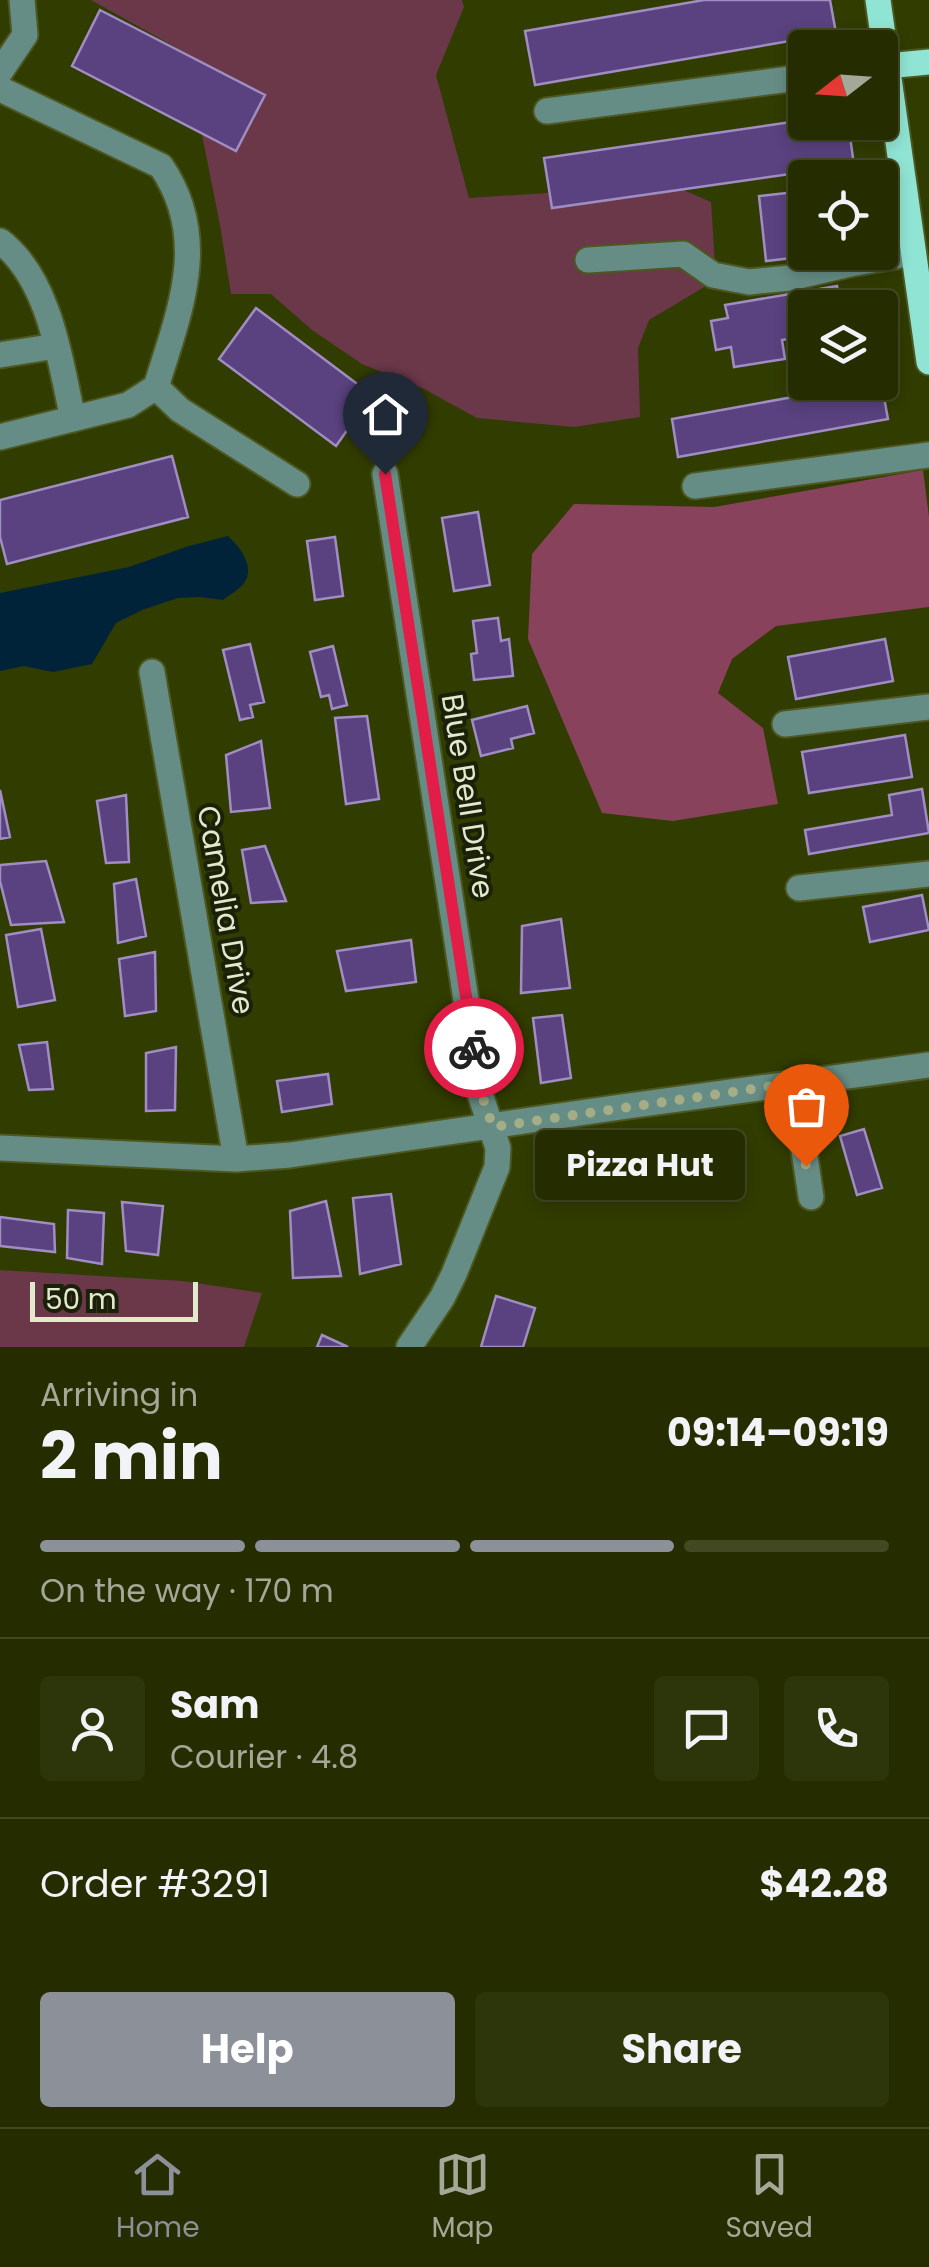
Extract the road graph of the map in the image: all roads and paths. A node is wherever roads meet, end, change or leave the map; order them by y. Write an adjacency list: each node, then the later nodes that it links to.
1 (22, 0): 6 (street)
2 (878, 0): 3 (main road)
3 (881, 30)
4 (929, 62): 5 (main road)
5 (898, 65)
6 (0, 72)
7 (788, 79): 9 (street)
8 (0, 89): 19 (street)
9 (547, 111)
10 (898, 207): 12 (main road)
11 (0, 241): 16 (street)
12 (913, 253): 13 (street); 18 (main road)
13 (898, 254)
14 (588, 260): 15 (street)
15 (814, 270)
16 (56, 346): 17 (street); 20 (street)
17 (0, 355)
18 (929, 362)
19 (156, 387): 20 (street); 24 (street)
20 (72, 419): 21 (street)
21 (0, 437)
22 (929, 455): 25 (street)
23 (385, 474): 33 (street, Blue Bell Drive)
24 (297, 484)
25 (695, 486)
26 (152, 672): 35 (street, Camelia Drive)
27 (929, 706): 28 (street)
28 (785, 724)
29 (929, 874): 30 (street)
30 (799, 888)
31 (929, 1065): 32 (street)
32 (794, 1083): 33 (street); 36 (street)
33 (493, 1127): 35 (street); 37 (street, Blue Bell Drive)
34 (0, 1148): 35 (street)
35 (236, 1159)
36 (811, 1197)
37 (409, 1347)

